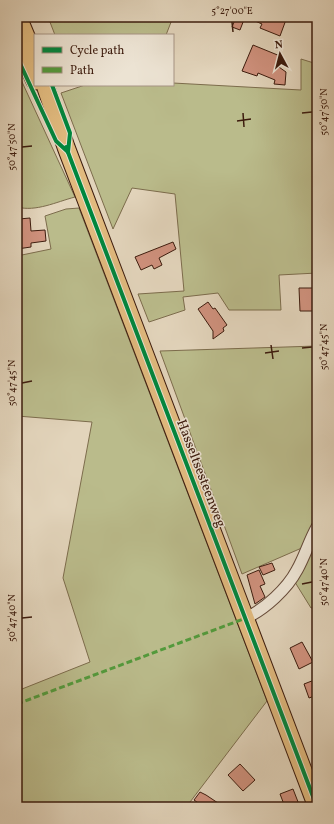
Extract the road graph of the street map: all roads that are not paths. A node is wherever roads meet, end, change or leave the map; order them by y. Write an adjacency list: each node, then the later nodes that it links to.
1 (18, 17): 3 (main road)
2 (17, 42): 4 (main road)
3 (34, 56)
4 (34, 79)
5 (37, 86): 7 (main road, Hasseltsesteenweg)
6 (45, 86): 7 (main road, Hasseltsesteenweg)
7 (66, 147): 9 (main road, Hasseltsesteenweg)
8 (317, 527): 9 (street)
9 (246, 618): 10 (main road, Hasseltsesteenweg)
10 (317, 807)

